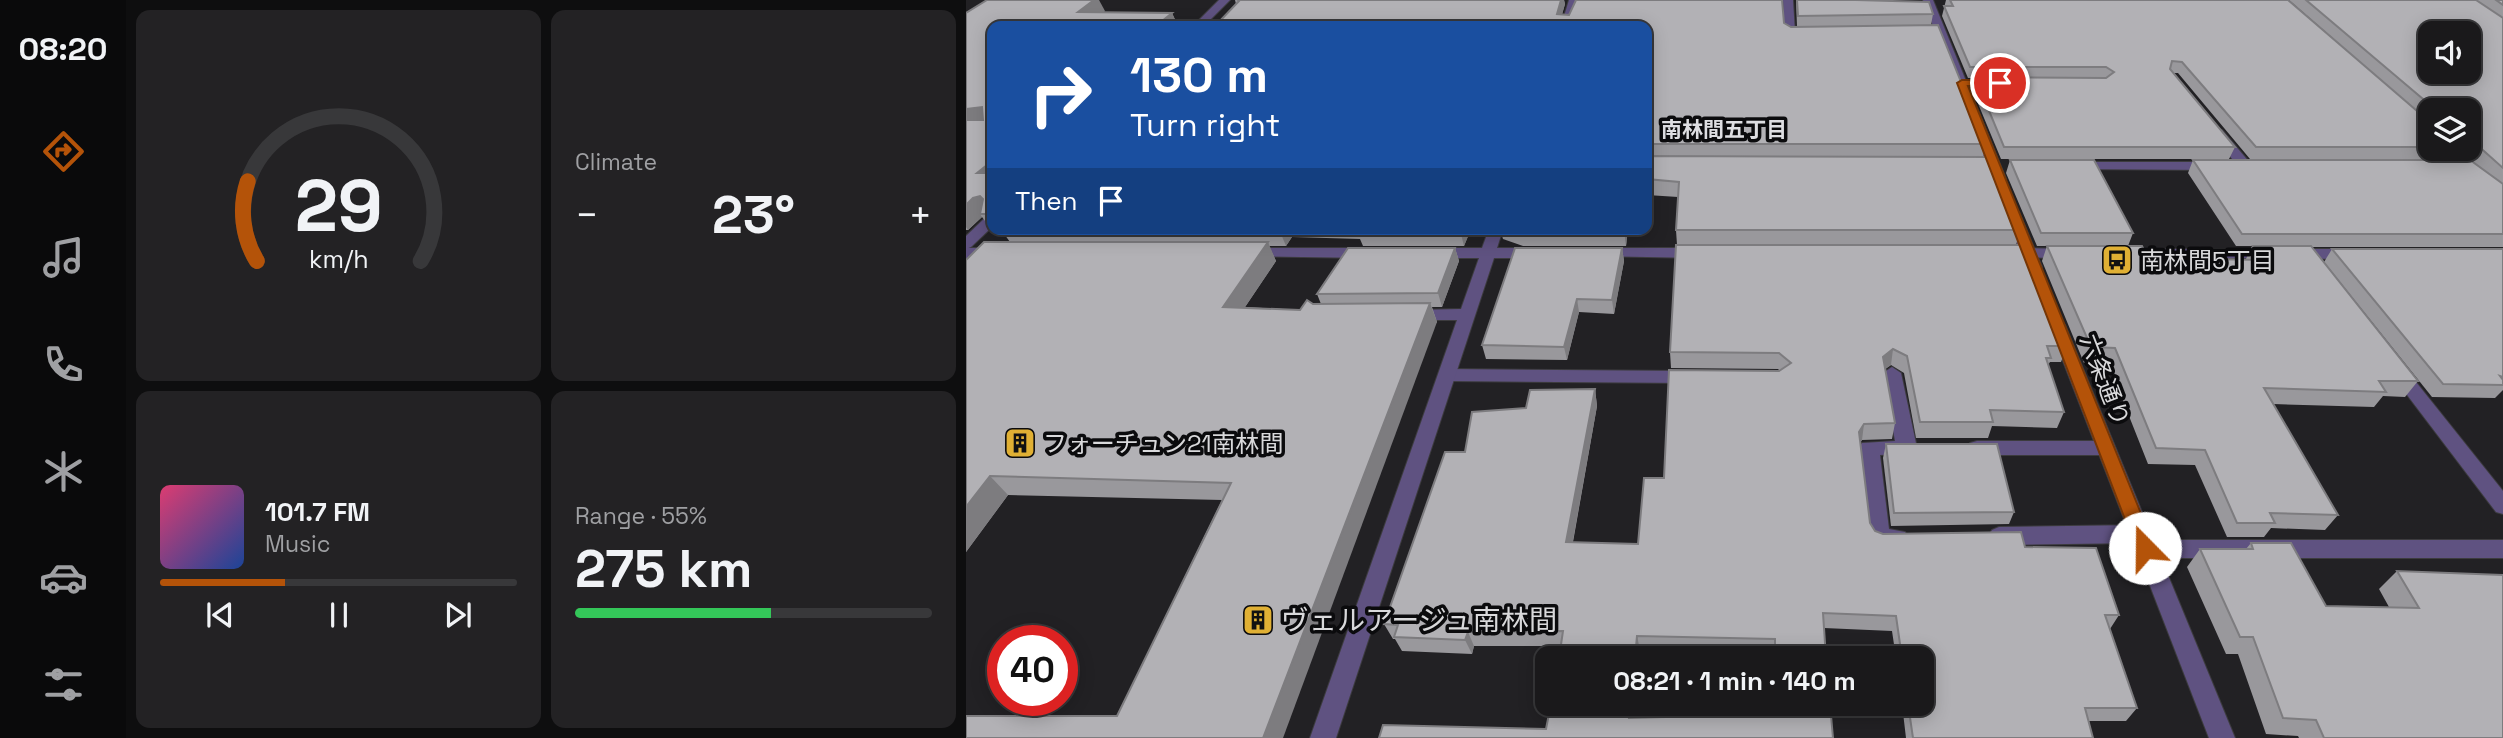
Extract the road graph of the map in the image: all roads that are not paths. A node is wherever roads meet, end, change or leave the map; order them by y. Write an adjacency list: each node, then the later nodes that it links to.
1 (1226, 0): 5 (street)
2 (1574, 0): 6 (street)
3 (1788, 0): 7 (street)
4 (1928, 0): 27 (street)
5 (1203, 21)
6 (1568, 21)
7 (1815, 35)
8 (2212, 126): 10 (street)
9 (2460, 161): 12 (street)
10 (2064, 166)
11 (2438, 166): 12 (street)
12 (2466, 166): 13 (street)
13 (2503, 199)
14 (987, 224): 16 (street)
15 (1494, 235): 22 (street)
16 (966, 244)
17 (966, 253): 18 (street)
18 (1006, 253)
19 (1240, 253): 20 (street)
20 (1378, 253)
21 (1419, 253): 22 (street)
22 (1488, 253): 23 (street); 33 (street)
23 (1554, 253)
24 (1582, 253): 25 (street)
25 (1721, 253)
26 (1998, 253): 27 (street)
27 (2029, 254): 28 (street); 31 (street)
28 (2307, 254): 29 (street); 30 (street)
29 (2372, 254)
30 (2324, 276)
31 (2039, 279)
32 (2049, 305): 42 (street, 六条通り)
33 (1468, 314): 34 (street); 37 (street)
34 (1401, 315)
35 (2384, 353): 43 (street)
36 (1892, 373): 39 (street)
37 (1447, 374): 38 (street); 48 (street)
38 (1711, 377)
39 (1906, 448): 40 (street); 44 (street)
40 (1934, 448)
41 (1961, 448): 42 (street)
42 (2105, 448): 46 (street, 六条通り)
43 (2503, 506)
44 (1922, 537)
45 (1978, 537): 46 (street)
46 (2142, 541): 47 (street); 49 (street, 六条通り)
47 (2503, 549)
48 (1323, 738)
49 (2222, 738)

